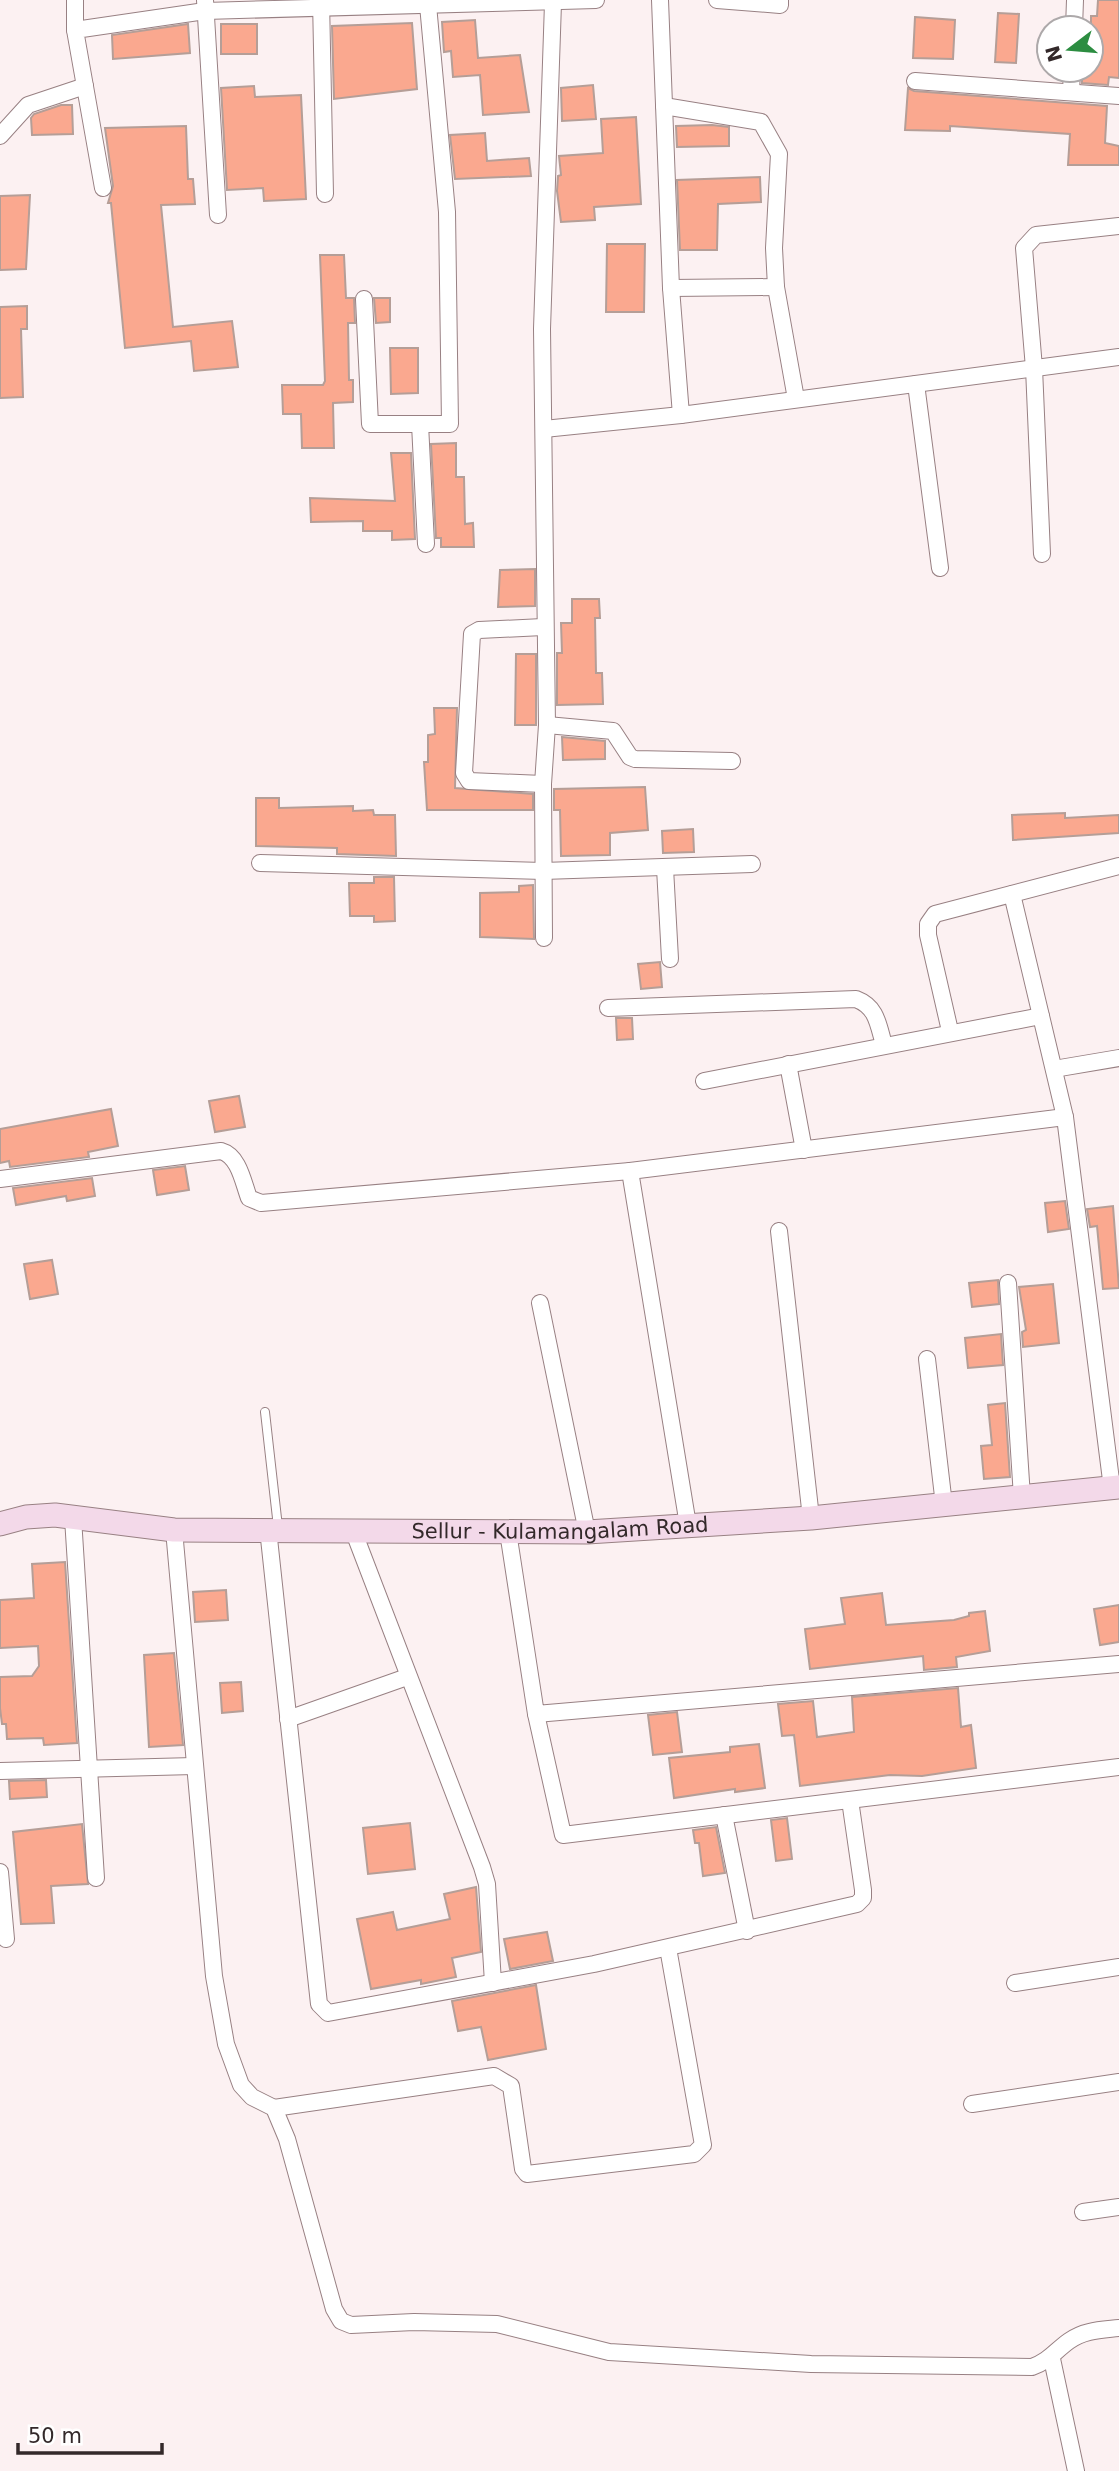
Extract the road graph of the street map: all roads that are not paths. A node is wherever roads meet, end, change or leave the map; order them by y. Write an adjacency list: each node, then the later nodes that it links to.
1 (75, 0): 10 (street)
2 (596, 0): 6 (street)
3 (660, 0): 16 (street)
4 (717, 0): 5 (street)
5 (780, 0)
6 (552, 3): 9 (street); 31 (street)
7 (321, 4): 8 (street); 9 (street); 19 (street)
8 (205, 5): 10 (street); 20 (street)
9 (428, 5): 30 (street)
10 (75, 30): 13 (street)
11 (915, 81): 14 (street)
12 (1071, 84): 14 (street)
13 (85, 86): 17 (street); 18 (street)
14 (1070, 92): 15 (street)
15 (1119, 96)
16 (664, 106): 22 (street); 23 (street)
17 (0, 136)
18 (103, 188)
19 (325, 194)
20 (218, 215)
21 (1119, 226): 26 (street)
22 (776, 287): 23 (street); 28 (street)
23 (671, 288): 29 (street)
24 (364, 299): 30 (street)
25 (1119, 357): 26 (street)
26 (1034, 368): 27 (street); 33 (street)
27 (916, 384): 28 (street); 34 (street)
28 (796, 399): 29 (street)
29 (681, 415): 31 (street)
30 (420, 424): 32 (street)
31 (544, 429): 35 (street)
32 (426, 544)
33 (1042, 554)
34 (940, 568)
35 (543, 626): 36 (street); 38 (street)
36 (547, 725): 37 (street); 38 (street)
37 (732, 761)
38 (542, 784): 43 (street)
39 (260, 863): 43 (street)
40 (752, 864): 42 (street)
41 (1119, 866): 44 (street)
42 (665, 868): 43 (street); 46 (street)
43 (543, 870): 45 (street)
44 (1012, 894): 48 (street); 49 (street)
45 (544, 938)
46 (670, 959)
47 (608, 1008): 50 (street)
48 (1041, 1016): 49 (street); 53 (street)
49 (950, 1031): 50 (street)
50 (884, 1045): 52 (street)
51 (1119, 1058): 53 (street)
52 (788, 1064): 54 (street); 56 (street)
53 (1054, 1069): 55 (street)
54 (704, 1081)
55 (1065, 1117): 56 (street); 64 (street)
56 (804, 1150): 57 (street)
57 (630, 1171): 58 (street); 70 (street)
58 (0, 1179)
59 (779, 1231): 68 (street)
60 (1008, 1283): 65 (street)
61 (540, 1303): 75 (street)
62 (927, 1359): 66 (street)
63 (265, 1412): 71 (lane)
64 (1116, 1488): 65 (main road, Sellur - Kulamangalam Road)
65 (1022, 1497): 66 (main road, Sellur - Kulamangalam Road)
66 (944, 1505): 68 (main road, Sellur - Kulamangalam Road)
67 (73, 1518): 69 (main road, Sellur - Kulamangalam Road); 72 (main road, Sellur - Kulamangalam Road); 82 (street)
68 (811, 1518): 70 (main road, Sellur - Kulamangalam Road)
69 (0, 1524)
70 (688, 1525): 75 (main road, Sellur - Kulamangalam Road)
71 (273, 1529): 72 (main road, Sellur - Kulamangalam Road); 73 (main road, Sellur - Kulamangalam Road); 79 (street)
72 (174, 1530): 80 (street)
73 (353, 1530): 74 (main road, Sellur - Kulamangalam Road); 77 (street)
74 (508, 1532): 75 (main road, Sellur - Kulamangalam Road); 78 (street)
75 (587, 1532)
76 (1119, 1664): 78 (street)
77 (407, 1676): 79 (street); 92 (street)
78 (536, 1714): 85 (street)
79 (288, 1719): 92 (street)
80 (194, 1766): 82 (street); 96 (street)
81 (1119, 1767): 84 (street)
82 (90, 1770): 83 (street); 87 (street)
83 (0, 1771)
84 (850, 1800): 85 (street); 88 (street)
85 (724, 1815): 88 (street)
86 (0, 1872): 89 (street)
87 (96, 1878)
88 (747, 1931): 90 (street)
89 (6, 1939)
90 (668, 1948): 92 (street); 96 (street)
91 (1119, 1967): 93 (street)
92 (493, 1983)
93 (1015, 1983)
94 (1119, 2082): 95 (street)
95 (972, 2104)
96 (274, 2108): 100 (street)
97 (1119, 2207): 98 (street)
98 (1083, 2212)
99 (1119, 2328): 100 (street)
100 (1052, 2359): 101 (street)
101 (1076, 2471)

